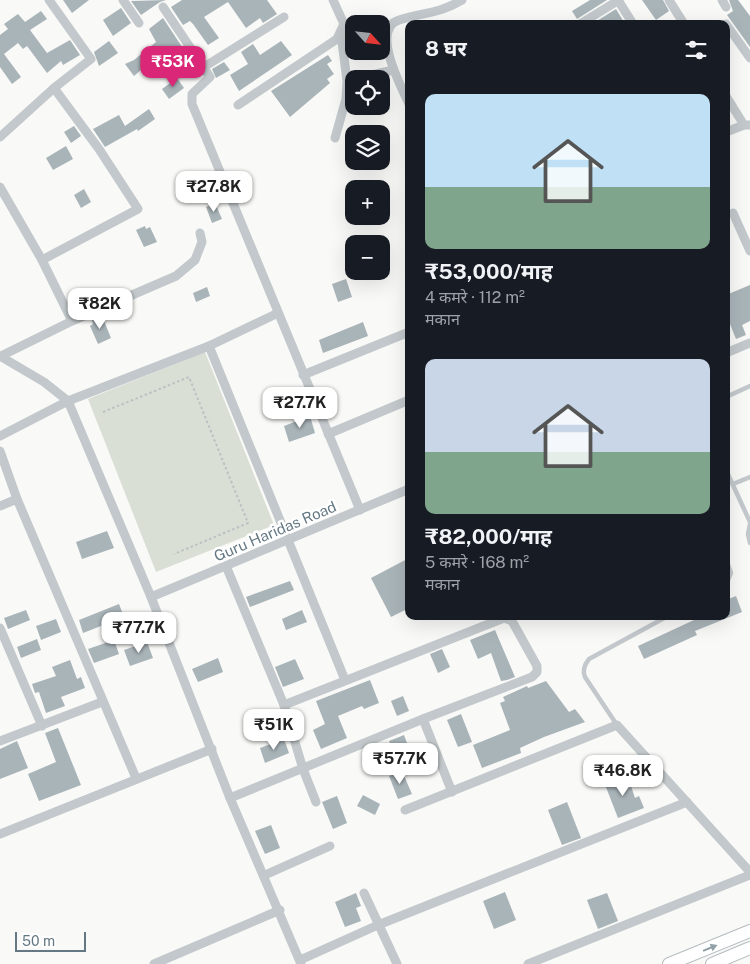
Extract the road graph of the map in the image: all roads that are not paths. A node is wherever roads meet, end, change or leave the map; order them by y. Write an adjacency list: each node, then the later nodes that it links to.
1 (49, 0): 22 (street)
2 (123, 0): 14 (street)
3 (333, 0): 16 (street)
4 (462, 0): 10 (street)
5 (619, 0): 11 (street); 12 (street)
6 (669, 0): 13 (street)
7 (163, 6): 18 (street)
8 (284, 17): 18 (street)
9 (405, 20): 20 (street)
10 (406, 20)
11 (586, 20)
12 (630, 20)
13 (682, 20)
14 (139, 23)
15 (730, 30): 17 (street)
16 (341, 34): 19 (street); 26 (street)
17 (750, 58)
18 (204, 67): 36 (street)
19 (350, 70)
20 (393, 70): 21 (street); 23 (street)
21 (390, 71)
22 (54, 88): 29 (street); 35 (street)
23 (405, 95)
24 (730, 101): 27 (street)
25 (345, 103): 30 (street)
26 (238, 104)
27 (747, 124): 28 (street)
28 (730, 130)
29 (0, 137)
30 (335, 138)
31 (0, 187): 35 (street)
32 (733, 213): 34 (street)
33 (200, 233): 37 (street)
34 (750, 251)
35 (42, 260): 37 (street)
36 (278, 313): 40 (street); 43 (street)
37 (72, 321): 42 (street)
38 (405, 334): 43 (street)
39 (750, 343): 41 (street)
40 (209, 346): 46 (street); 59 (street)
41 (730, 351)
42 (0, 356): 46 (street)
43 (303, 375): 48 (street)
44 (750, 386): 45 (lane)
45 (730, 395)
46 (68, 401): 49 (street); 62 (street)
47 (405, 402): 48 (street)
48 (328, 434): 57 (street)
49 (0, 436)
50 (0, 451): 55 (street)
51 (750, 477): 53 (lane)
52 (730, 478): 53 (lane)
53 (733, 484): 58 (lane)
54 (405, 491): 57 (street, Guru Haridas Road)
55 (17, 499): 56 (street); 68 (street)
56 (0, 506)
57 (360, 510): 59 (street, Guru Haridas Road)
58 (750, 523): 60 (lane)
59 (288, 538): 61 (street, Guru Haridas Road); 67 (street)
60 (750, 543)
61 (226, 566): 62 (street, Guru Haridas Road); 69 (street)
62 (151, 597): 74 (street)
63 (499, 620): 67 (street)
64 (509, 620): 70 (street)
65 (661, 620): 72 (lane)
66 (0, 628): 71 (street)
67 (344, 680): 69 (street)
68 (102, 702): 71 (street); 76 (street)
69 (284, 705): 75 (street)
70 (423, 719): 75 (street); 77 (street)
71 (42, 726): 73 (street)
72 (617, 726): 77 (street); 80 (street)
73 (0, 741)
74 (212, 749): 76 (street); 78 (street)
75 (303, 769): 78 (street); 79 (street)
76 (136, 778): 82 (street)
77 (452, 792): 81 (street)
78 (230, 798): 85 (street)
79 (316, 802)
80 (687, 802): 84 (street); 88 (street)
81 (405, 810)
82 (0, 833)
83 (330, 846): 85 (street)
84 (750, 874): 95 (street)
85 (265, 875): 87 (street)
86 (364, 893): 88 (street)
87 (280, 910): 92 (street); 93 (street)
88 (378, 925): 92 (street); 94 (street)
89 (750, 931): 96 (main road, one-way to 89)
90 (750, 948): 91 (main road)
91 (736, 959): 97 (main road)
92 (300, 962)
93 (154, 964)
94 (397, 964)
95 (528, 964)
96 (669, 964)
97 (712, 964)

